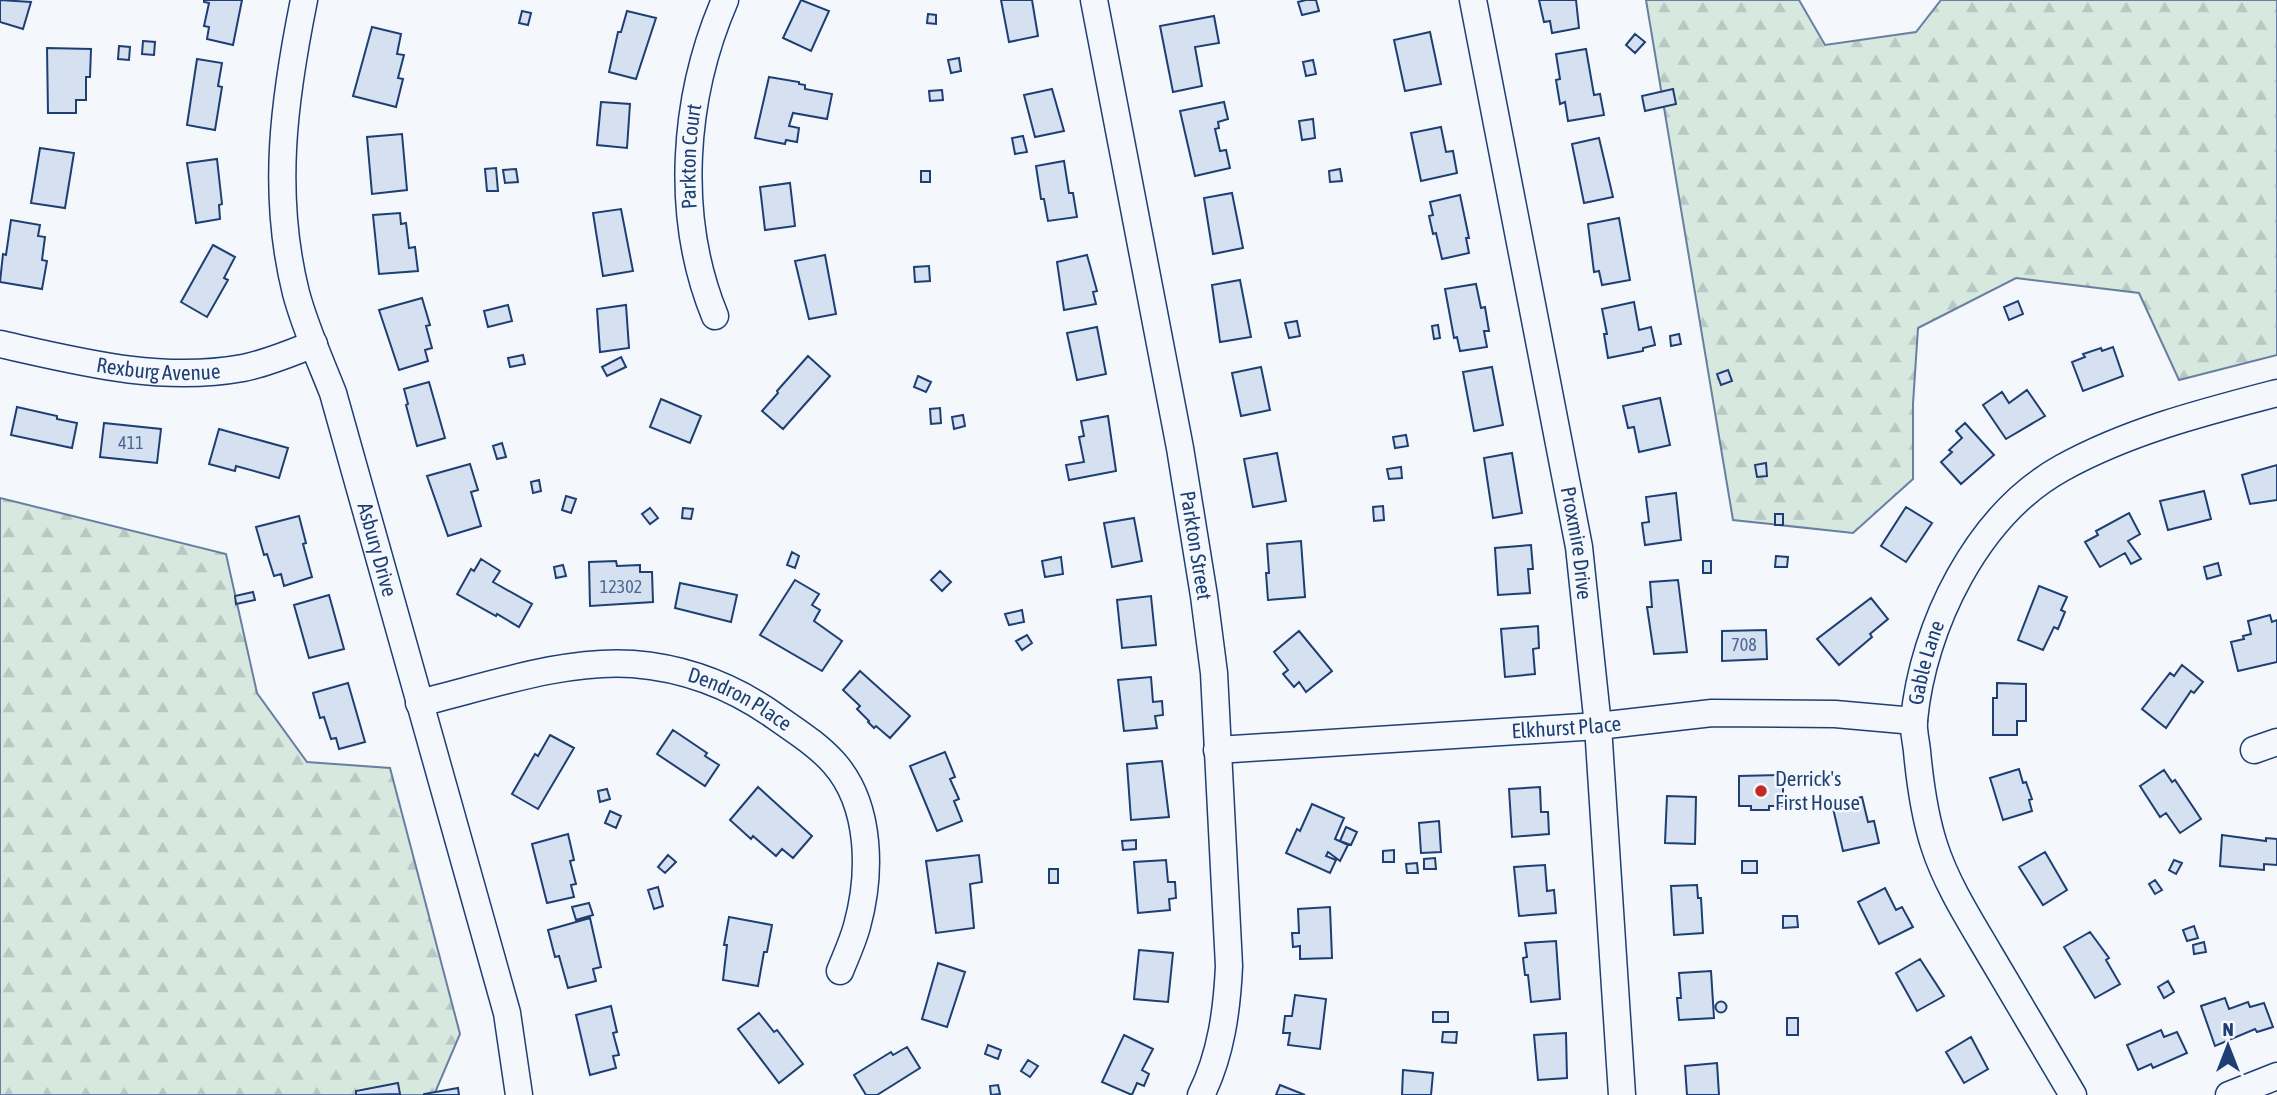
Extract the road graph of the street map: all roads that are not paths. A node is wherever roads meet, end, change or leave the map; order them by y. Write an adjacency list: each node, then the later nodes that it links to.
1 (304, 0): 7 (street, Asbury Drive)
2 (725, 0): 5 (street, Parkton Court)
3 (1094, 0): 12 (street, Parkton Street)
4 (1473, 0): 11 (street, Proxmire Drive)
5 (715, 316)
6 (0, 344): 7 (street, Rexburg Avenue)
7 (314, 344): 9 (street, Asbury Drive)
8 (2277, 393): 10 (street, Gable Lane)
9 (419, 703): 13 (street, Dendron Place); 15 (street, Asbury Drive)
10 (1914, 721): 11 (street, Elkhurst Place); 18 (street, Gable Lane)
11 (1598, 726): 12 (street, Elkhurst Place); 17 (street, Proxmire Drive)
12 (1217, 750): 16 (street, Parkton Street)
13 (840, 971)
14 (2277, 1076): 19 (street)
15 (519, 1095)
16 (1202, 1095)
17 (1622, 1095)
18 (2073, 1095)
19 (2229, 1095)

